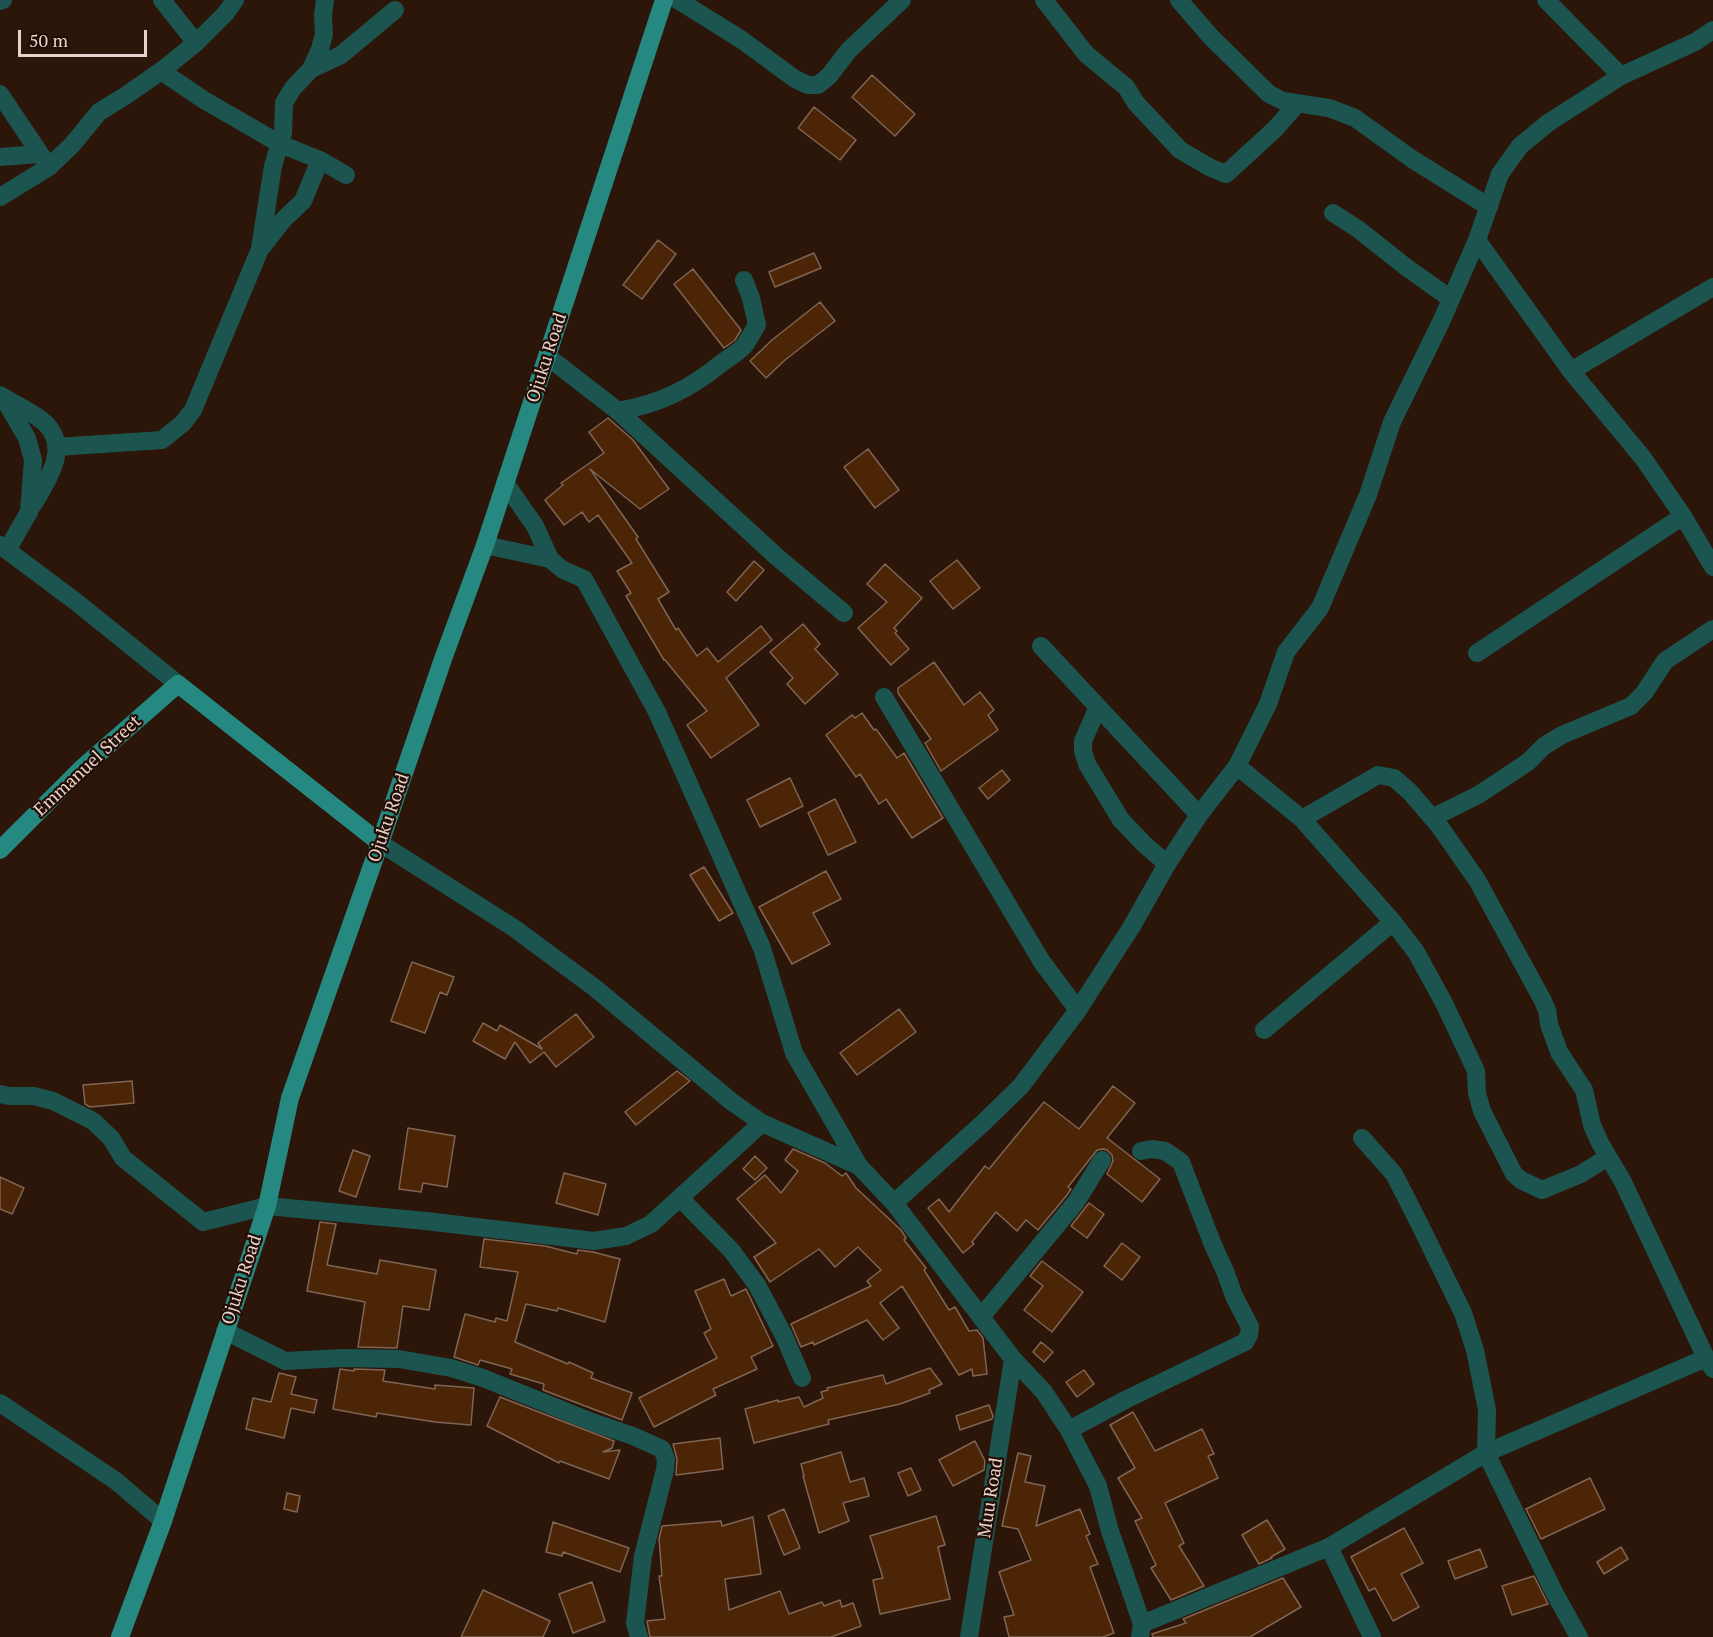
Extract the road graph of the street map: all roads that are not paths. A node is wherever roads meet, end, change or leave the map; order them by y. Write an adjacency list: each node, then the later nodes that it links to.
1 (162, 0): 12 (street)
2 (235, 0): 12 (street)
3 (325, 0): 13 (street)
4 (664, 0): 31 (main road, Ojuku Road)
5 (678, 0): 6 (street)
6 (902, 0)
7 (1044, 0): 17 (street)
8 (1179, 0): 17 (street)
9 (1546, 0): 15 (street)
10 (395, 10): 13 (street)
11 (1713, 30): 15 (street)
12 (196, 43): 14 (street)
13 (311, 69): 18 (street)
14 (161, 71): 18 (street); 20 (street)
15 (1621, 76): 24 (street)
16 (0, 94): 20 (street)
17 (1297, 104): 24 (street)
18 (280, 144): 21 (street); 27 (street)
19 (0, 157): 20 (street)
20 (45, 160): 23 (street)
21 (320, 160): 22 (street); 27 (street)
22 (346, 175)
23 (0, 197)
24 (1488, 207): 26 (street)
25 (1333, 213): 30 (street)
26 (1477, 240): 30 (street); 32 (street)
27 (260, 249): 35 (street)
28 (744, 280): 34 (street)
29 (1713, 287): 32 (street)
30 (1451, 299): 50 (street)
31 (548, 357): 34 (street); 36 (main road, Ojuku Road)
32 (1571, 371): 38 (street)
33 (2, 396): 35 (street); 37 (street)
34 (618, 411): 43 (street)
35 (56, 447): 37 (street)
36 (505, 483): 39 (main road, Ojuku Road); 41 (street)
37 (29, 512): 40 (street)
38 (1683, 516): 42 (street); 46 (street)
39 (485, 545): 41 (street); 54 (main road, Ojuku Road)
40 (3, 547): 47 (street)
41 (550, 560): 66 (street)
42 (1713, 567)
43 (844, 613)
44 (1713, 629): 52 (street)
45 (1041, 646): 49 (street)
46 (1477, 653)
47 (178, 684): 54 (main road); 55 (main road, Emmanuel Street)
48 (884, 697): 58 (street)
49 (1098, 707): 51 (street); 56 (street)
50 (1237, 766): 51 (street); 53 (street)
51 (1199, 815): 56 (street)
52 (1432, 818): 53 (street); 64 (street)
53 (1302, 819): 57 (street)
54 (380, 843): 61 (street); 69 (main road, Ojuku Road)
55 (0, 850)
56 (1167, 864): 58 (street)
57 (1394, 922): 59 (street); 64 (street)
58 (1078, 1010): 68 (street)
59 (1264, 1030)
60 (0, 1094): 69 (street)
61 (762, 1123): 66 (street); 67 (street)
62 (1362, 1138): 77 (street)
63 (1141, 1151): 76 (street)
64 (1608, 1157): 73 (street)
65 (1102, 1160): 70 (street)
66 (859, 1166): 68 (street)
67 (680, 1198): 69 (street); 74 (street)
68 (894, 1203): 70 (street)
69 (267, 1206): 71 (main road, Ojuku Road)
70 (981, 1317): 72 (street)
71 (225, 1331): 78 (main road, Ojuku Road); 82 (street)
72 (1013, 1359): 76 (street); 83 (street, Muu Road)
73 (1709, 1364): 77 (street)
74 (802, 1378)
75 (0, 1403): 78 (street)
76 (1068, 1430): 80 (street)
77 (1486, 1453): 79 (street); 85 (street)
78 (163, 1521): 81 (main road, Ojuku Road)
79 (1329, 1547): 80 (street); 84 (street)
80 (1141, 1630)
81 (120, 1637)
82 (639, 1637)
83 (969, 1637)
84 (1372, 1637)
85 (1579, 1637)

